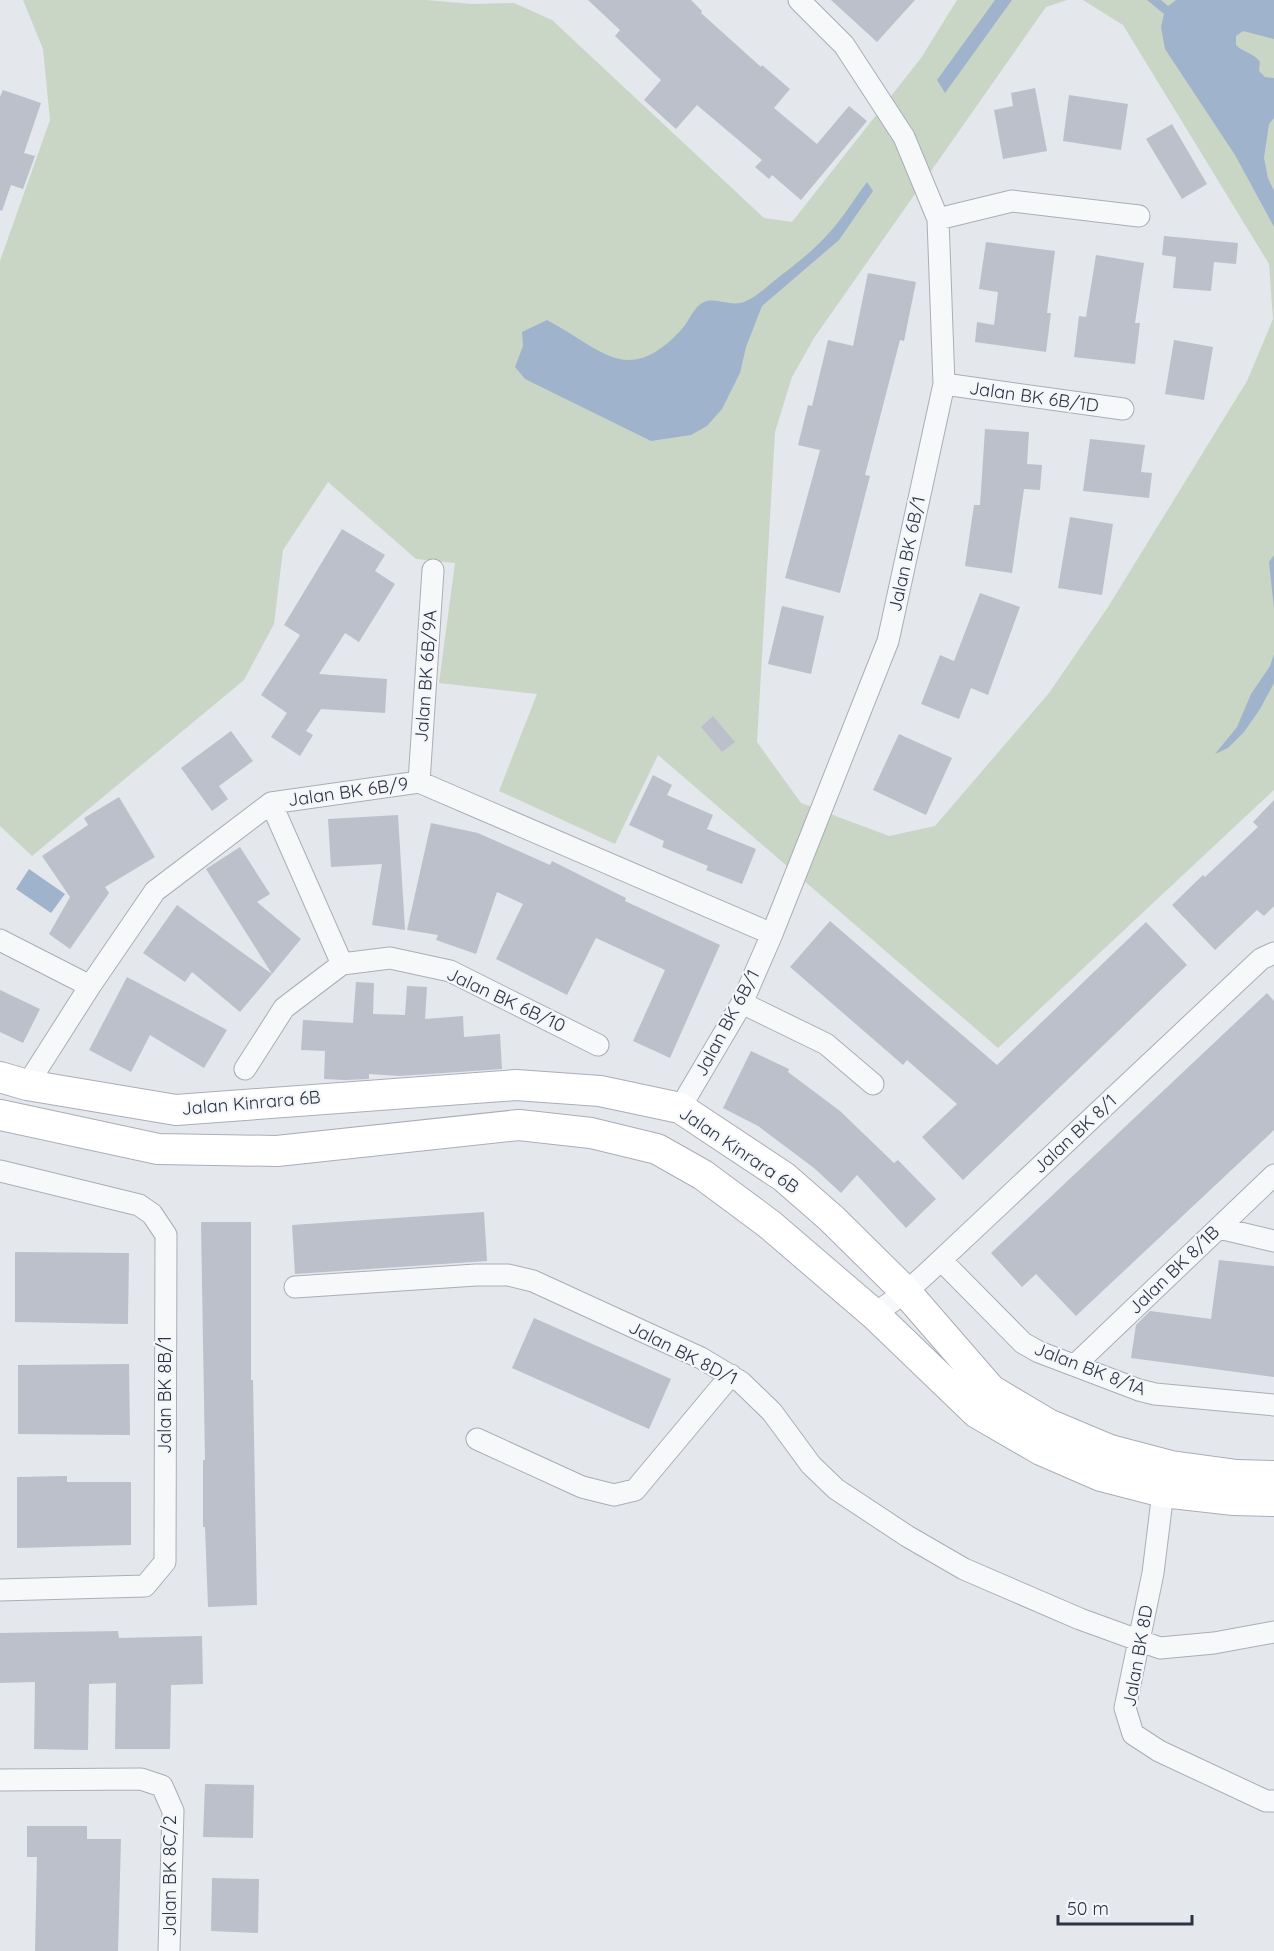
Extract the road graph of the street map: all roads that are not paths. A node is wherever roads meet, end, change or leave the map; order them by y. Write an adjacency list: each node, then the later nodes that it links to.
1 (799, 0): 3 (street, Jalan BK 6B/1)
2 (1139, 216): 3 (street)
3 (938, 219): 4 (street, Jalan BK 6B/1)
4 (944, 384): 5 (street, Jalan BK 6B/1D); 9 (street, Jalan BK 6B/1)
5 (1123, 409)
6 (433, 570): 7 (street, Jalan BK 6B/9A)
7 (419, 782): 8 (street, Jalan BK 6B/9); 9 (street, Jalan BK 6B/9)
8 (271, 803): 12 (street); 13 (street, Jalan BK 6B/9)
9 (772, 934): 14 (street, Jalan BK 6B/1)
10 (0, 940): 13 (street)
11 (1274, 953): 25 (street, Jalan BK 8/1)
12 (342, 964): 15 (street, Jalan BK 6B/10); 16 (street)
13 (90, 986): 17 (street, Jalan BK 6B/9)
14 (742, 1003): 18 (street); 19 (street, Jalan BK 6B/1)
15 (598, 1045)
16 (245, 1069)
17 (14, 1081): 19 (street, Jalan Kinrara 6B)
18 (873, 1084)
19 (680, 1108): 27 (street, Jalan Kinrara 6B)
20 (0, 1115): 28 (street, Jalan Kinrara 6B)
21 (0, 1171): 36 (street, Jalan BK 8B/1)
22 (1274, 1175): 23 (street, Jalan BK 8/1B)
23 (1219, 1228): 24 (street); 29 (street, Jalan BK 8/1B)
24 (1274, 1241)
25 (941, 1260): 27 (street, Jalan BK 8/1); 29 (street, Jalan BK 8/1A)
26 (295, 1287): 30 (street, Jalan BK 8D/1)
27 (906, 1292): 28 (street, Jalan BK 8/1); 34 (street, Jalan Kinrara 6B)
28 (874, 1314): 34 (street, Jalan Kinrara 6B)
29 (1075, 1365): 31 (street, Jalan BK 8/1A)
30 (730, 1375): 32 (street); 38 (street, Jalan BK 8D/1)
31 (1274, 1405)
32 (477, 1439)
33 (1274, 1476): 34 (street, Jalan Kinrara 6B)
34 (1167, 1479): 35 (street, Jalan Kinrara 6B); 38 (street, Jalan BK 8D)
35 (1274, 1501)
36 (0, 1590)
37 (1274, 1632): 38 (street, Jalan BK 8D/1)
38 (1140, 1641): 40 (street, Jalan BK 8D)
39 (0, 1780): 41 (street, Jalan BK 8C/2)
40 (1274, 1801)
41 (170, 1951)

